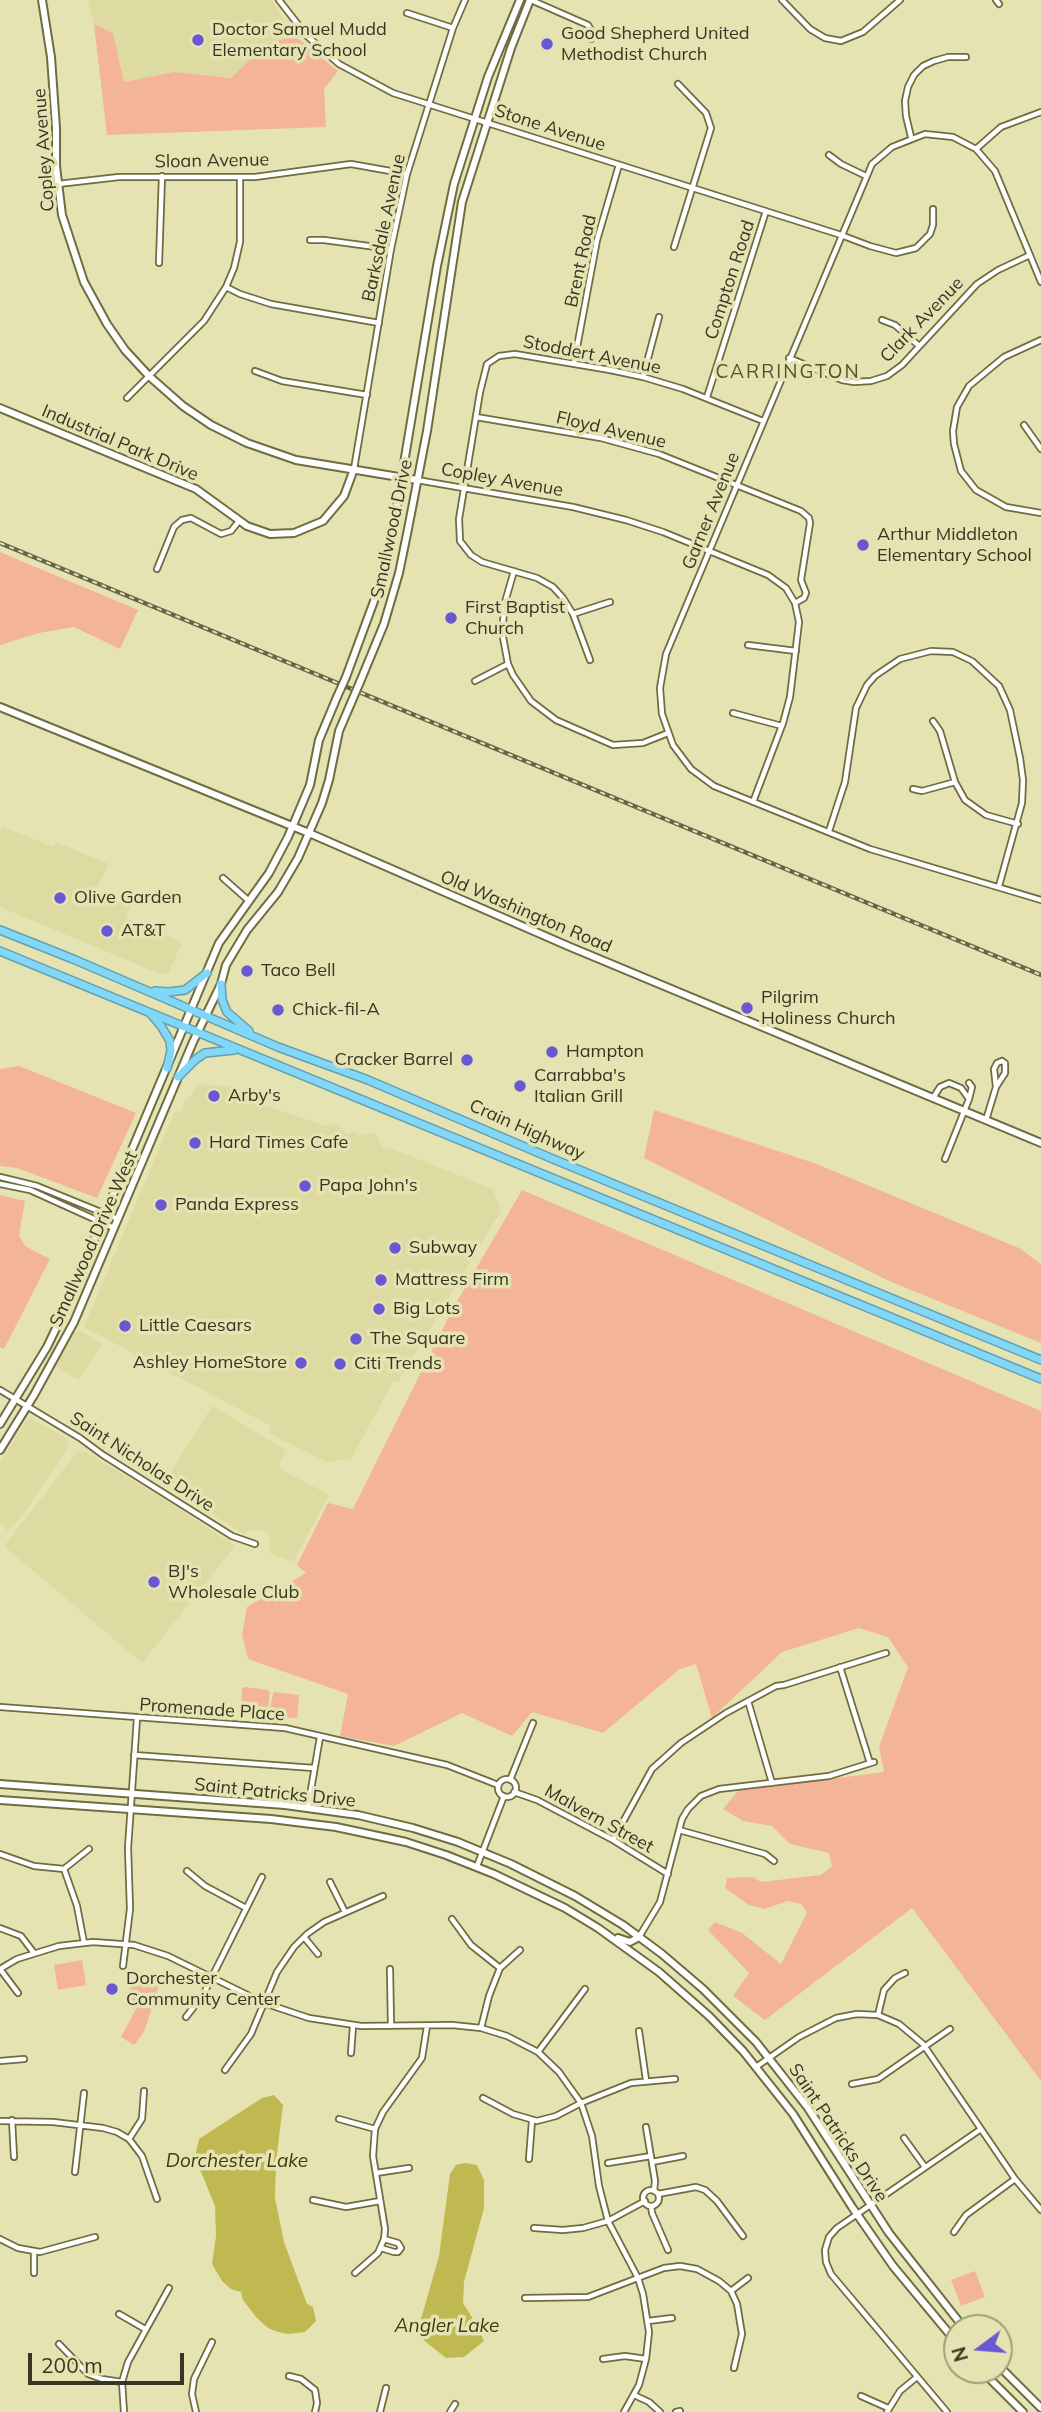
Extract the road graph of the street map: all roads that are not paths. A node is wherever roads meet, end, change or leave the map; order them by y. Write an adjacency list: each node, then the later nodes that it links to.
1 (42, 0): 25 (main road, Copley Avenue)
2 (279, 0): 13 (street, Stone Avenue)
3 (465, 0): 9 (street, Barksdale Avenue)
4 (520, 0): 15 (main road, Smallwood Drive)
5 (531, 0): 10 (street); 16 (main road, Smallwood Drive)
6 (782, 0): 7 (street)
7 (900, 0)
8 (407, 13): 9 (street)
9 (453, 28): 13 (street, Barksdale Avenue)
10 (591, 39)
11 (967, 57): 17 (street)
12 (678, 84): 26 (street)
13 (428, 104): 15 (street, Stone Avenue); 21 (street, Barksdale Avenue)
14 (1041, 112): 18 (street)
15 (474, 119): 16 (street, Stone Avenue); 56 (main road, Smallwood Drive)
16 (488, 124): 20 (street, Stone Avenue); 57 (main road, Smallwood Drive)
17 (911, 138): 18 (street, Garner Avenue); 23 (street, Garner Avenue)
18 (976, 149): 33 (street)
19 (829, 155): 23 (street)
20 (619, 165): 26 (street, Stone Avenue); 43 (street, Brent Road)
21 (407, 174): 24 (street, Sloan Avenue); 32 (street, Barksdale Avenue)
22 (162, 176): 24 (street, Sloan Avenue); 25 (street, Sloan Avenue); 34 (street)
23 (866, 176): 29 (street, Garner Avenue)
24 (240, 177): 36 (street)
25 (58, 184): 45 (main road, Copley Avenue)
26 (693, 189): 28 (street, Stone Avenue); 31 (street)
27 (933, 209): 29 (street, Stone Avenue)
28 (766, 211): 29 (street, Stone Avenue); 48 (street, Compton Road)
29 (841, 235): 42 (street, Garner Avenue)
30 (310, 240): 32 (street)
31 (674, 247)
32 (391, 249): 39 (street, Barksdale Avenue)
33 (1030, 255): 35 (street); 41 (street, Clark Avenue)
34 (159, 263)
35 (1041, 282)
36 (226, 287): 39 (street); 45 (street)
37 (659, 317): 46 (street)
38 (882, 320): 41 (street)
39 (379, 323): 47 (street, Barksdale Avenue)
40 (1041, 340): 60 (street)
41 (918, 345): 42 (street, Clark Avenue)
42 (789, 358): 52 (street, Garner Avenue)
43 (574, 363): 46 (street, Stoddert Avenue); 51 (street, Stoddert Avenue)
44 (255, 371): 47 (street)
45 (149, 376): 49 (street); 55 (main road, Copley Avenue)
46 (643, 377): 48 (street, Stoddert Avenue)
47 (367, 395): 55 (street, Barksdale Avenue)
48 (707, 397): 52 (street, Stoddert Avenue)
49 (127, 398)
50 (0, 408): 61 (main road, Industrial Park Drive)
51 (476, 416): 58 (street, Floyd Avenue); 59 (street, Stoddert Avenue)
52 (763, 421): 58 (street, Garner Avenue)
53 (1024, 425): 54 (street)
54 (1041, 449)
55 (354, 469): 56 (main road, Copley Avenue); 61 (main road, Industrial Park Drive)
56 (403, 477): 57 (main road, Copley Avenue); 82 (main road, Smallwood Drive, bridge)
57 (417, 480): 59 (street, Copley Avenue); 84 (main road, Smallwood Drive, bridge)
58 (737, 484): 62 (street, Garner Avenue); 66 (street, Floyd Avenue)
59 (465, 488): 62 (street, Copley Avenue); 64 (street, Stoddert Avenue)
60 (1041, 513)
61 (239, 521): 63 (street)
62 (710, 551): 66 (street, Copley Avenue); 77 (street, Garner Avenue)
63 (157, 569)
64 (514, 571): 67 (street, Stoddert Avenue); 71 (street)
65 (610, 602): 67 (street)
66 (795, 603): 69 (street)
67 (573, 614): 70 (street, Stoddert Avenue)
68 (748, 645): 69 (street)
69 (796, 652): 76 (street)
70 (590, 660)
71 (508, 664): 72 (street); 77 (street)
72 (475, 681)
73 (0, 707): 82 (main road, Old Washington Road)
74 (733, 713): 76 (street)
75 (933, 722): 78 (street)
76 (782, 726): 80 (street)
77 (668, 733): 80 (street, Garner Avenue)
78 (955, 782): 79 (street); 81 (street)
79 (913, 789)
80 (753, 802): 83 (street, Garner Avenue)
81 (1018, 824): 83 (street); 86 (street)
82 (293, 828): 84 (main road, Old Washington Road); 88 (main road, Smallwood Drive)
83 (829, 831): 86 (street, Garner Avenue)
84 (309, 833): 92 (main road, Smallwood Drive); 105 (main road, Old Washington Road)
85 (223, 877): 88 (street)
86 (999, 886): 87 (street, Garner Avenue)
87 (1041, 900)
88 (249, 901): 91 (main road, Smallwood Drive)
89 (0, 930): 93 (highway, Crain Highway)
90 (0, 951): 95 (highway, Crain Highway)
91 (207, 973): 93 (highway); 94 (main road, Smallwood Drive)
92 (220, 984): 96 (main road, Smallwood Drive); 99 (highway)
93 (146, 990): 94 (highway, Crain Highway)
94 (192, 1009): 96 (highway, Crain Highway); 97 (main road, Smallwood Drive)
95 (148, 1012): 97 (highway, Crain Highway); 101 (highway)
96 (206, 1016): 98 (main road, Smallwood Drive); 99 (highway, Crain Highway)
97 (186, 1027): 98 (highway, Crain Highway); 101 (main road, Smallwood Drive West)
98 (199, 1032): 100 (highway, Crain Highway); 102 (main road, Smallwood Drive West)
99 (264, 1041): 116 (highway, Crain Highway)
100 (241, 1050): 102 (highway); 118 (highway, Crain Highway)
101 (167, 1068): 113 (main road, Smallwood Drive West)
102 (178, 1077): 114 (main road, Smallwood Drive West)
103 (969, 1083): 106 (street)
104 (996, 1087): 104 (street); 108 (street)
105 (933, 1098): 106 (street); 107 (main road, Old Washington Road)
106 (969, 1099): 107 (street)
107 (964, 1111): 108 (main road, Old Washington Road); 110 (street)
108 (986, 1120): 109 (main road, Old Washington Road)
109 (1041, 1143)
110 (946, 1159)
111 (0, 1177): 113 (street)
112 (0, 1184): 115 (street)
113 (105, 1213): 114 (street); 115 (main road, Smallwood Drive West)
114 (118, 1219): 117 (main road, Smallwood Drive West)
115 (101, 1221): 117 (street); 124 (main road, Smallwood Drive West)
116 (711, 1224): 118 (highway); 119 (highway, Crain Highway)
117 (114, 1228): 125 (main road, Smallwood Drive West)
118 (703, 1239): 120 (highway, Crain Highway)
119 (925, 1312): 120 (highway); 121 (highway, Crain Highway)
120 (916, 1327): 122 (highway, Crain Highway)
121 (1041, 1360)
122 (1041, 1379)
123 (0, 1390): 124 (street, Saint Nicholas Drive)
124 (16, 1399): 125 (street, Saint Nicholas Drive); 126 (main road, Smallwood Drive West)
125 (28, 1406): 127 (main road, Smallwood Drive West); 128 (street, Saint Nicholas Drive)
126 (0, 1424)
127 (0, 1450)
128 (255, 1544)
129 (886, 1653): 130 (street)
130 (840, 1667): 131 (street); 139 (street)
131 (748, 1701): 139 (street); 149 (street)
132 (0, 1707): 133 (street, Promenade Place)
133 (137, 1718): 135 (street, Promenade Place); 136 (street)
134 (533, 1723): 138 (street)
135 (320, 1737): 137 (street); 141 (street, Promenade Place)
136 (134, 1755): 137 (street); 143 (street)
137 (314, 1768): 146 (street)
138 (510, 1780): 141 (street); 142 (street)
139 (772, 1783): 148 (street)
140 (0, 1784): 143 (main road, Saint Patricks Drive)
141 (498, 1785): 144 (street)
142 (514, 1792): 144 (street); 149 (street, Malvern Street)
143 (131, 1794): 146 (main road, Saint Patricks Drive); 147 (street)
144 (504, 1796): 151 (street)
145 (0, 1800): 147 (main road, Saint Patricks Drive)
146 (308, 1807): 151 (main road, Saint Patricks Drive)
147 (130, 1810): 154 (main road, Saint Patricks Drive); 169 (street)
148 (679, 1830): 153 (street); 157 (street)
149 (613, 1840): 157 (street, Malvern Street)
150 (89, 1849): 155 (street)
151 (482, 1852): 154 (street); 167 (main road, Saint Patricks Drive)
152 (0, 1854): 155 (street)
153 (774, 1861)
154 (477, 1866): 165 (main road, Saint Patricks Drive)
155 (64, 1869): 168 (street)
156 (187, 1871): 161 (street)
157 (668, 1874): 167 (street)
158 (262, 1877): 161 (street)
159 (330, 1882): 162 (street)
160 (383, 1896): 162 (street)
161 (246, 1909): 178 (street)
162 (345, 1912): 166 (street)
163 (452, 1919): 174 (street)
164 (0, 1928): 171 (street)
165 (598, 1928): 167 (main road); 196 (main road, Saint Patricks Drive)
166 (304, 1937): 172 (street); 181 (street)
167 (639, 1937): 193 (main road, Saint Patricks Drive)
168 (84, 1943): 169 (street); 171 (street)
169 (126, 1944): 173 (street); 178 (street)
170 (520, 1950): 174 (street)
171 (34, 1953): 175 (street)
172 (318, 1954)
173 (123, 1966)
174 (500, 1968): 187 (street)
175 (0, 1969): 180 (street)
176 (390, 1969): 185 (street)
177 (905, 1973): 182 (street)
178 (212, 1978): 181 (street); 183 (street)
179 (585, 1989): 191 (street)
180 (18, 1993)
181 (264, 2003): 184 (street); 197 (street)
182 (878, 2015): 190 (street); 193 (street)
183 (186, 2017)
184 (353, 2026): 185 (street); 192 (street)
185 (391, 2026): 186 (street)
186 (427, 2026): 187 (street); 211 (street)
187 (481, 2028): 191 (street)
188 (950, 2029): 190 (street)
189 (639, 2031): 199 (street)
190 (924, 2047): 200 (street); 212 (street)
191 (538, 2052): 204 (street)
192 (351, 2053)
193 (769, 2057): 196 (street); 231 (main road, Saint Patricks Drive)
194 (24, 2059): 195 (street)
195 (0, 2061)
196 (756, 2067): 233 (main road, Saint Patricks Drive)
197 (225, 2070)
198 (675, 2079): 199 (street)
199 (646, 2080): 204 (street)
200 (852, 2084)
201 (144, 2091): 214 (street)
202 (84, 2093): 209 (street)
203 (483, 2098): 208 (street)
204 (581, 2103): 208 (street); 234 (street)
205 (339, 2119): 211 (street)
206 (12, 2120): 207 (street); 209 (street); 216 (street)
207 (0, 2121)
208 (532, 2121): 217 (street)
209 (80, 2125): 214 (street); 222 (street)
210 (646, 2127): 218 (street)
211 (375, 2129): 223 (street)
212 (981, 2129): 221 (street); 224 (street)
213 (904, 2138): 221 (street)
214 (129, 2139): 226 (street)
215 (683, 2156): 218 (street)
216 (14, 2157)
217 (529, 2159)
218 (652, 2159): 219 (street); 225 (street)
219 (608, 2163)
220 (409, 2168): 223 (street)
221 (925, 2168): 231 (street)
222 (75, 2172)
223 (376, 2173): 228 (street)
224 (1015, 2179): 232 (street); 236 (street)
225 (656, 2192): 229 (street); 230 (street); 237 (street)
226 (157, 2199)
227 (313, 2200): 228 (street)
228 (380, 2201): 240 (street)
229 (645, 2201): 230 (street); 234 (street)
230 (652, 2206): 242 (street)
231 (870, 2206): 233 (street); 251 (main road, Saint Patricks Drive)
232 (1041, 2210)
233 (857, 2215): 255 (main road, Saint Patricks Drive); 263 (street)
234 (608, 2221): 235 (street); 246 (street)
235 (534, 2228)
236 (954, 2232)
237 (743, 2236)
238 (95, 2237): 243 (street)
239 (0, 2239): 243 (street)
240 (384, 2239): 241 (street); 241 (street)
241 (381, 2248): 245 (street)
242 (668, 2250)
243 (34, 2251): 244 (street)
244 (34, 2273)
245 (355, 2273)
246 (638, 2278): 249 (street); 250 (street); 254 (street)
247 (748, 2278): 249 (street)
248 (169, 2288): 256 (street)
249 (731, 2291): 261 (street)
250 (525, 2298)
251 (953, 2314)
252 (119, 2315): 256 (street)
253 (672, 2318): 254 (street)
254 (648, 2321): 260 (street)
255 (943, 2326)
256 (145, 2329): 265 (street)
257 (212, 2342): 274 (street)
258 (59, 2344): 265 (street)
259 (603, 2358): 260 (street)
260 (646, 2358): 268 (street)
261 (734, 2368)
262 (289, 2376): 275 (street)
263 (917, 2377): 272 (street); 280 (street)
264 (1013, 2380): 271 (main road)
265 (122, 2382): 273 (street)
266 (995, 2384): 281 (main road)
267 (386, 2388): 276 (street)
268 (634, 2395): 278 (street); 279 (street)
269 (861, 2396): 272 (street)
270 (455, 2404): 277 (street)
271 (1041, 2408)
272 (887, 2410)
273 (124, 2412)
274 (196, 2412)
275 (315, 2412)
276 (380, 2412)
277 (450, 2412)
278 (624, 2412)
279 (660, 2412)
280 (947, 2412)
281 (1023, 2412)

